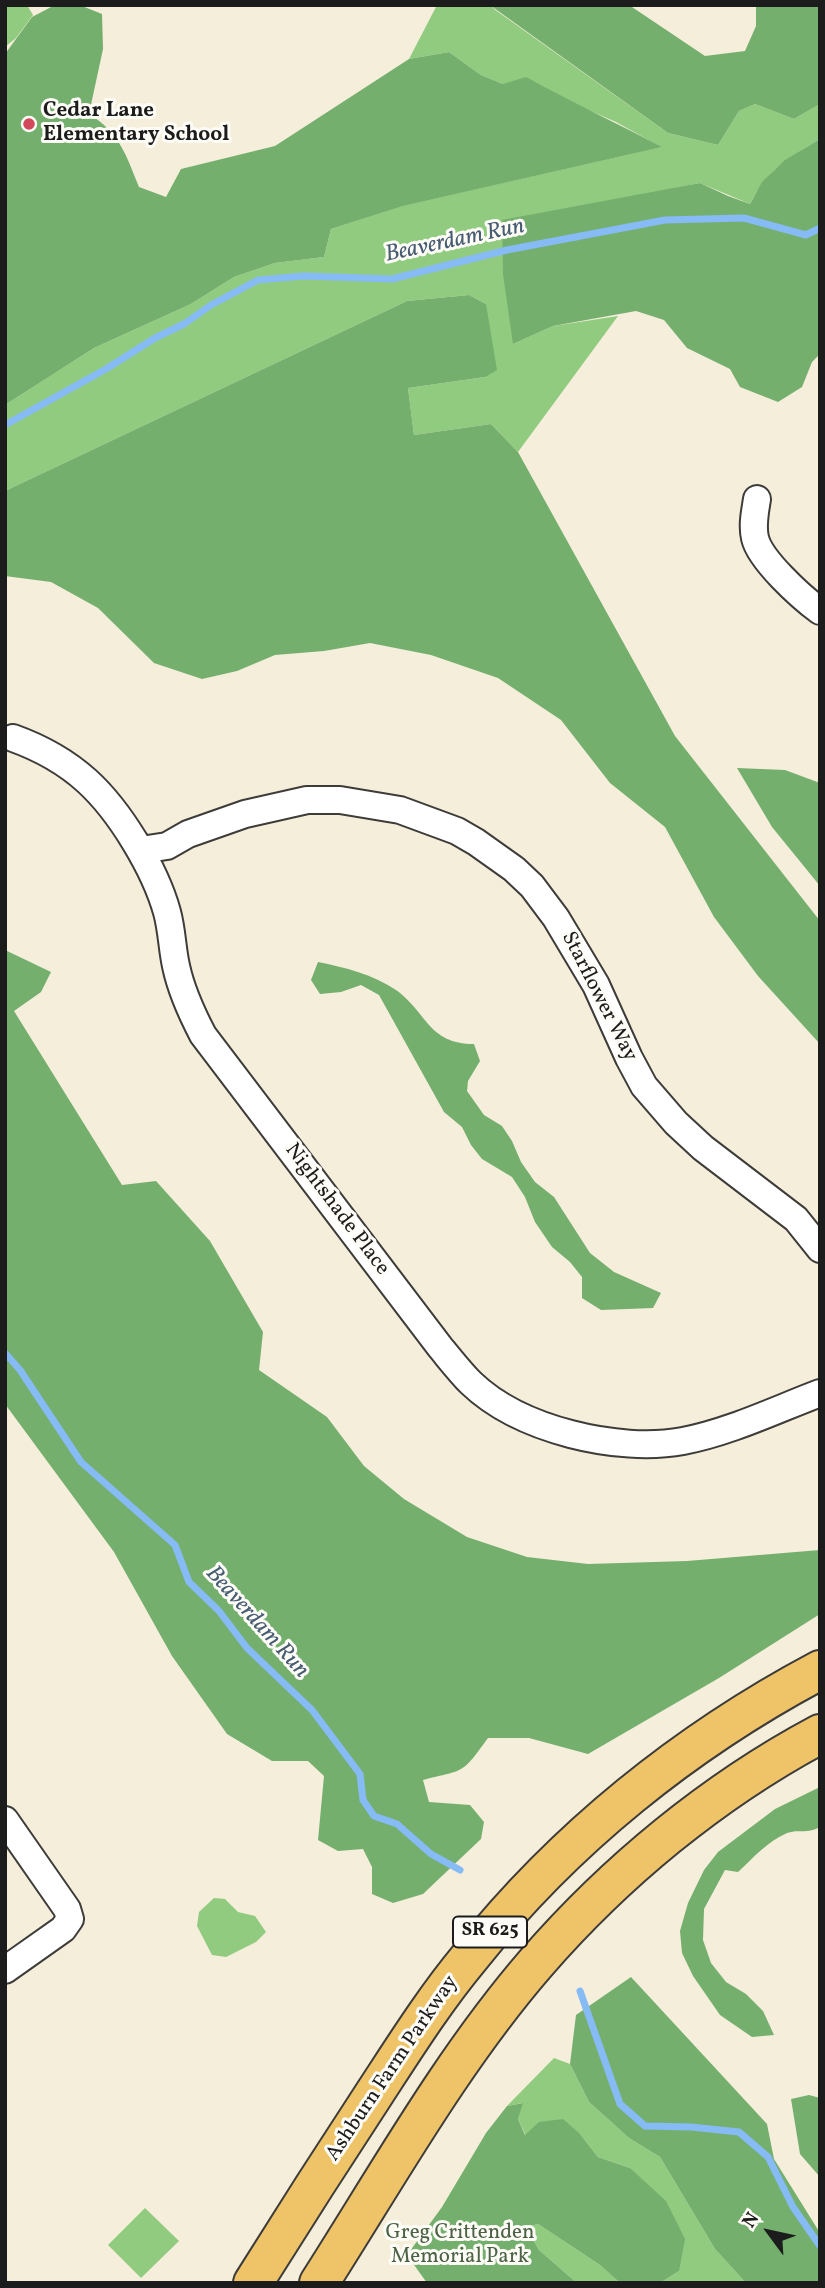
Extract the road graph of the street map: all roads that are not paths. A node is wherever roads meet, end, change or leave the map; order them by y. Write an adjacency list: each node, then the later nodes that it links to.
1 (757, 499): 2 (street)
2 (820, 611)
3 (13, 738): 4 (street, Nightshade Place)
4 (141, 850): 5 (street, Starflower Way); 6 (street, Nightshade Place)
5 (820, 1249)
6 (820, 1393)
7 (820, 1670): 11 (main road, Ashburn Farm Parkway / SR 625)
8 (820, 1734): 12 (main road, SR 625)
9 (5, 1820): 10 (street)
10 (5, 1970)
11 (253, 2283)
12 (319, 2283)

